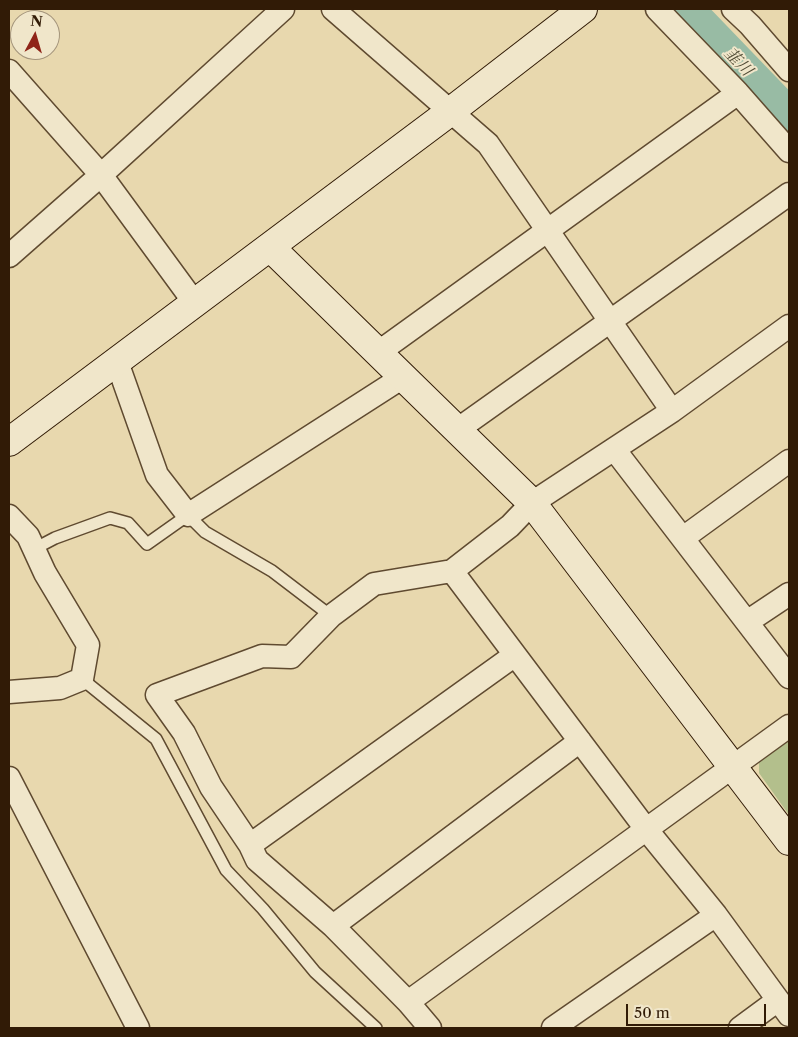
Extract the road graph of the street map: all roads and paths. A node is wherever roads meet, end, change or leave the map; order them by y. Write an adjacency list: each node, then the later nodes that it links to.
1 (283, 9): 11 (street)
2 (333, 9): 9 (street)
3 (583, 9): 9 (street)
4 (657, 9): 8 (street)
5 (733, 9): 6 (street)
6 (789, 70)
7 (9, 71): 11 (street)
8 (738, 93): 10 (street); 13 (street)
9 (451, 111): 13 (street); 14 (street)
10 (789, 151)
11 (100, 175): 15 (street); 16 (street)
12 (789, 194): 17 (street)
13 (548, 230): 17 (street); 19 (street)
14 (270, 247): 16 (street); 19 (street)
15 (9, 256)
16 (194, 302): 20 (street)
17 (611, 322): 22 (street); 23 (street)
18 (789, 326): 22 (street)
19 (379, 352): 21 (street)
20 (118, 362): 24 (street); 28 (street)
21 (404, 376): 23 (street); 28 (street)
22 (672, 411): 25 (street)
23 (457, 430): 27 (street)
24 (9, 442)
25 (614, 449): 27 (street); 30 (street)
26 (789, 462): 30 (street)
27 (532, 503): 32 (street); 42 (street)
28 (188, 515): 31 (lane); 34 (lane)
29 (9, 516): 31 (street)
30 (682, 538): 35 (street)
31 (34, 549): 38 (street)
32 (452, 570): 34 (street); 36 (street)
33 (789, 594): 35 (street)
34 (331, 616): 46 (street)
35 (748, 622): 37 (street)
36 (515, 655): 41 (street); 46 (street)
37 (789, 677)
38 (82, 679): 39 (street); 52 (lane)
39 (9, 692)
40 (789, 726): 42 (street)
41 (580, 741): 44 (street); 48 (street)
42 (732, 767): 44 (street); 45 (street)
43 (9, 778): 51 (street)
44 (646, 829): 47 (street); 49 (street)
45 (789, 841)
46 (250, 845): 48 (street)
47 (716, 915): 50 (street); 54 (street)
48 (333, 926): 49 (street)
49 (408, 1002): 53 (street)
50 (784, 1008): 55 (street)
51 (138, 1028)
52 (376, 1028)
53 (430, 1028)
54 (553, 1028)
55 (740, 1028)

